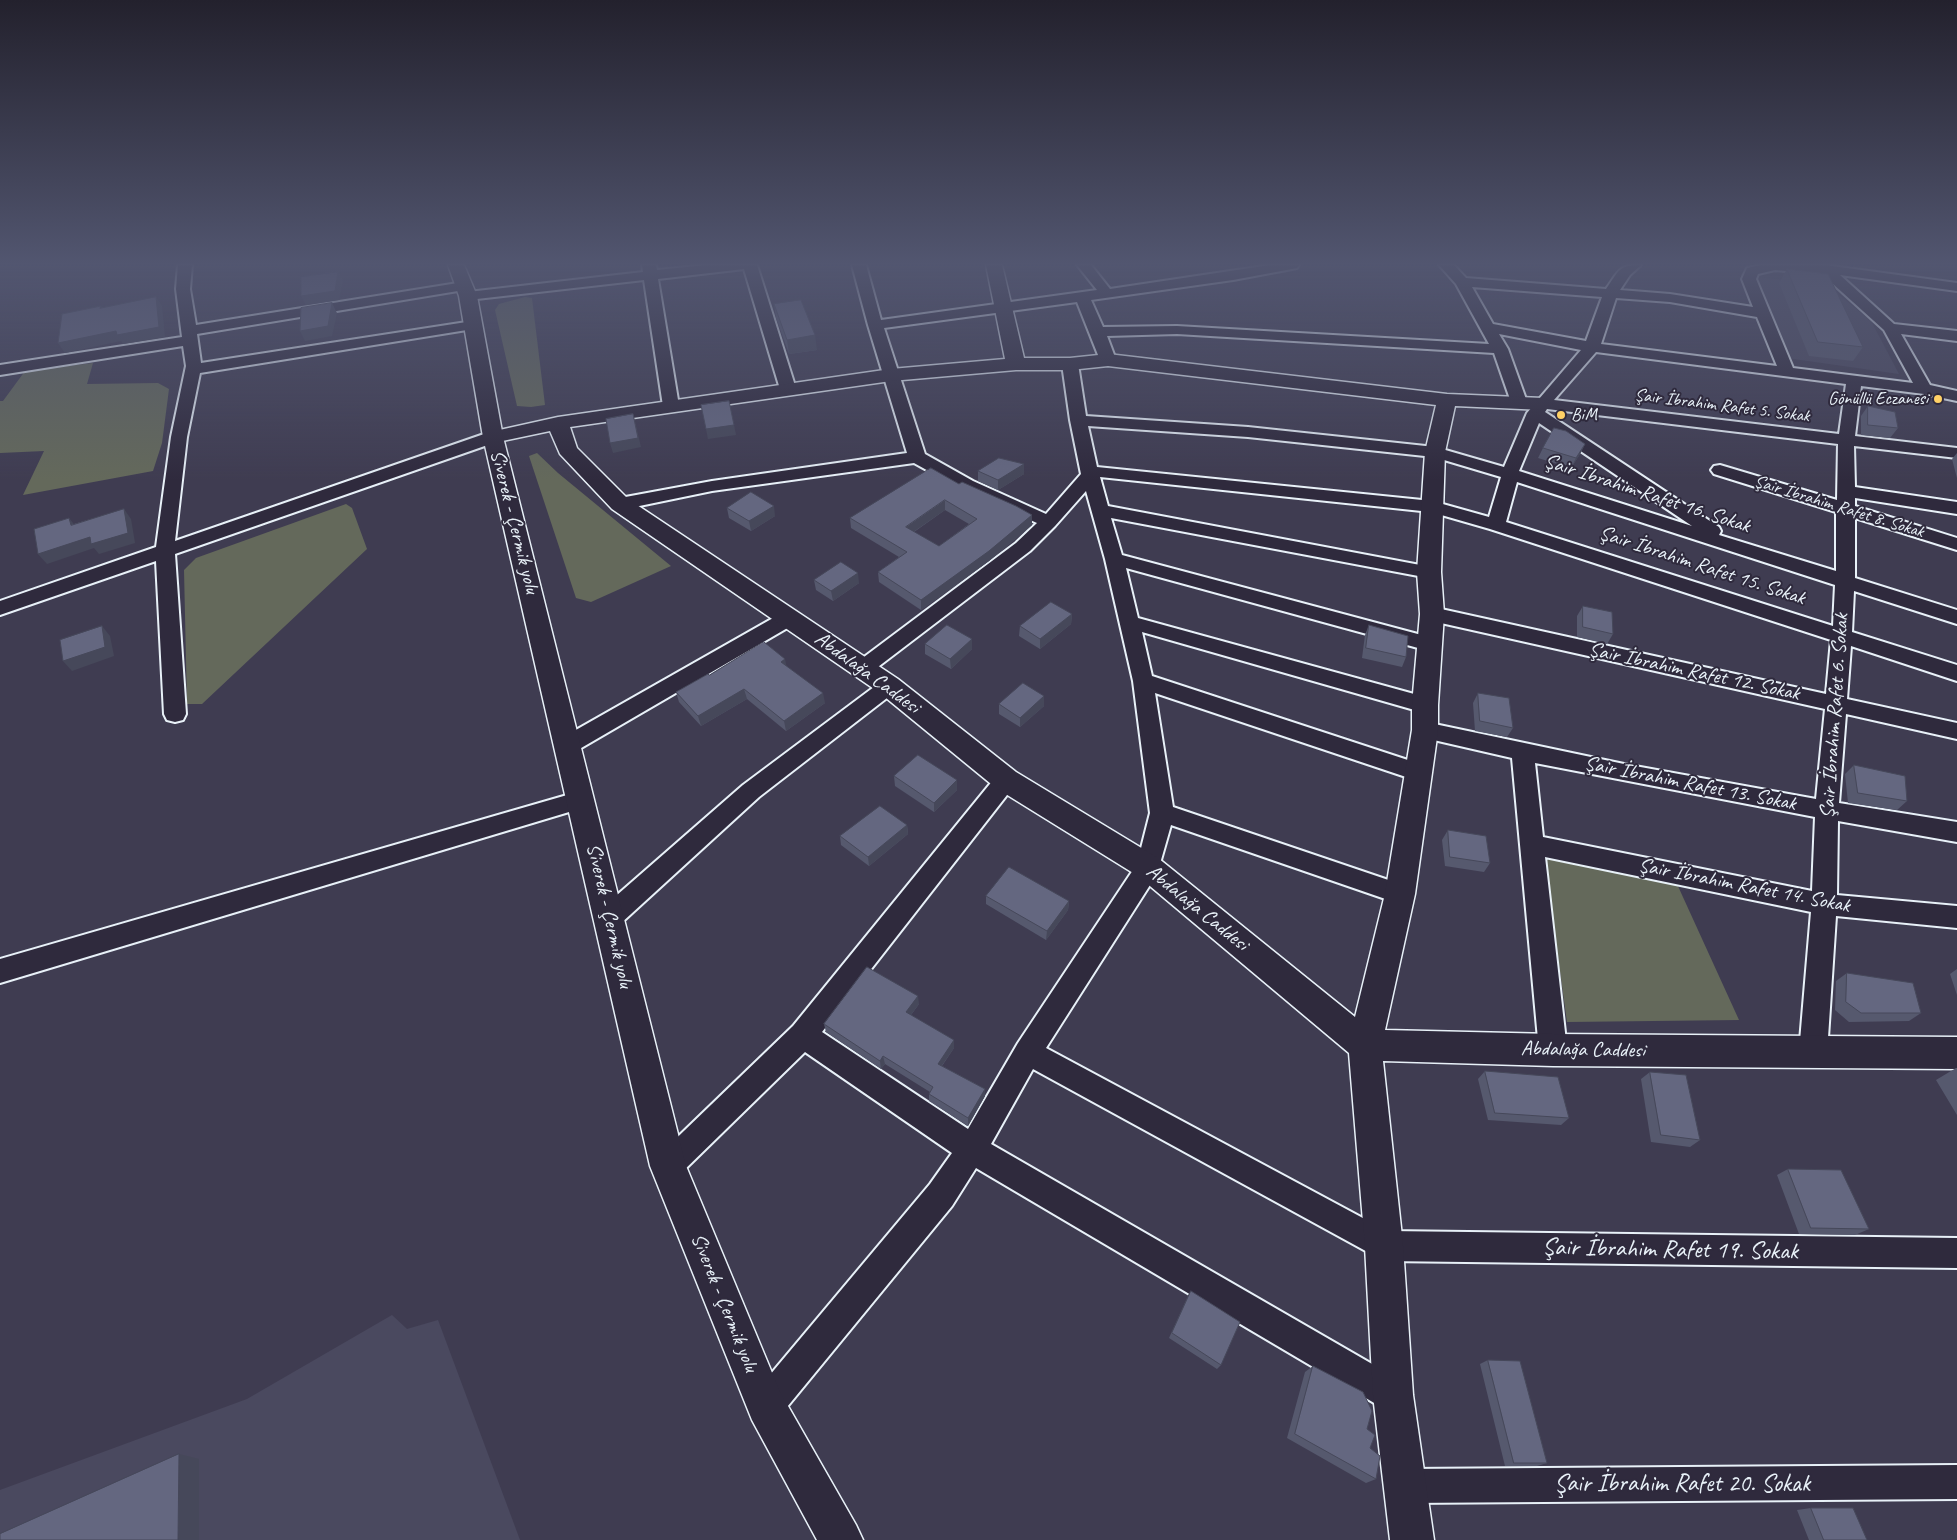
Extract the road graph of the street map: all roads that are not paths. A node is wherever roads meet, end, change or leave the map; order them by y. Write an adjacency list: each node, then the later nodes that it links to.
1 (190, 336): 21 (street)
2 (185, 337): 22 (street)
3 (398, 337): 21 (street)
4 (475, 337): 35 (street, Siverek - Çermik yolu)
5 (660, 337): 31 (street)
6 (772, 337): 26 (street)
7 (879, 337): 24 (street)
8 (1010, 337): 19 (street)
9 (1100, 337): 18 (street)
10 (1300, 337): 17 (street)
11 (1494, 337): 17 (street)
12 (1537, 337): 16 (street)
13 (1595, 337): 16 (street)
14 (1772, 337): 23 (street)
15 (1895, 337): 27 (street)
16 (1592, 347): 23 (street); 32 (street)
17 (1500, 348): 30 (street)
18 (1108, 360): 20 (street); 29 (street)
19 (1016, 364): 20 (street); 24 (street)
20 (1070, 364): 33 (street)
21 (194, 369): 52 (street)
22 (0, 370)
23 (1787, 372): 25 (street)
24 (891, 375): 26 (street); 39 (street)
25 (1854, 380): 27 (street); 36 (street, Şair İbrahim Rafet 6. Sokak)
26 (788, 389): 31 (street)
27 (1924, 389): 28 (street)
28 (1957, 396)
29 (1447, 400): 30 (street); 37 (street)
30 (1519, 402): 32 (street)
31 (671, 406): 34 (street)
32 (1539, 409): 36 (street, Şair İbrahim Rafet 5. Sokak); 42 (street); 51 (street)
33 (1078, 420): 37 (street, Şair İbrahim Rafet 16. Sokak); 41 (street)
34 (558, 422): 35 (street); 44 (street, Abdalağa Caddesi)
35 (493, 438): 52 (street); 70 (street, Siverek - Çermik yolu)
36 (1846, 441): 38 (street, Şair İbrahim Rafet 5. Sokak); 43 (street, Şair İbrahim Rafet 6. Sokak)
37 (1435, 452): 42 (street, Şair İbrahim Rafet 16. Sokak); 45 (street)
38 (1957, 453)
39 (917, 457): 44 (street); 48 (street)
40 (1720, 470): 43 (street, Şair İbrahim Rafet 8. Sokak)
41 (1090, 473): 45 (street, Şair İbrahim Rafet 15. Sokak); 47 (street); 48 (street)
42 (1510, 474): 49 (street); 51 (street, Şair İbrahim Rafet 16. Sokak)
43 (1847, 500): 46 (street); 50 (street, Şair İbrahim Rafet 8. Sokak); 55 (street, Şair İbrahim Rafet 6. Sokak)
44 (620, 504): 58 (street, Abdalağa Caddesi)
45 (1432, 507): 49 (street, Şair İbrahim Rafet 15. Sokak); 54 (street)
46 (1957, 508)
47 (1100, 510): 53 (street); 54 (street)
48 (1049, 522): 62 (street)
49 (1496, 525): 61 (street, Şair İbrahim Rafet 15. Sokak)
50 (1957, 544)
51 (1736, 546): 55 (street, Şair İbrahim Rafet 16. Sokak)
52 (164, 550): 56 (street); 67 (street)
53 (1114, 559): 59 (street); 60 (street, Şair İbrahim Rafet 12. Sokak)
54 (1430, 572): 60 (street)
55 (1845, 582): 57 (street, Şair İbrahim Rafet 16. Sokak); 61 (street, Şair İbrahim Rafet 6. Sokak)
56 (0, 608)
57 (1957, 617)
58 (789, 618): 62 (street, Abdalağa Caddesi); 70 (street)
59 (1129, 622): 64 (street); 68 (street, Şair İbrahim Rafet 13. Sokak)
60 (1430, 629): 66 (street, Şair İbrahim Rafet 12. Sokak); 68 (street)
61 (1842, 635): 63 (street, Şair İbrahim Rafet 15. Sokak); 66 (street, Şair İbrahim Rafet 6. Sokak)
62 (864, 668): 65 (street, Abdalağa Caddesi)
63 (1957, 673)
64 (1143, 681): 72 (street); 76 (street)
65 (889, 686): 73 (street, Abdalağa Caddesi); 83 (street)
66 (1835, 704): 69 (street, Şair İbrahim Rafet 12. Sokak); 75 (street, Şair İbrahim Rafet 6. Sokak)
67 (175, 714)
68 (1425, 718): 71 (street, Şair İbrahim Rafet 13. Sokak); 72 (street)
69 (1957, 731)
70 (568, 745): 74 (street, Siverek - Çermik yolu)
71 (1523, 753): 75 (street, Şair İbrahim Rafet 13. Sokak); 78 (street)
72 (1418, 772): 80 (street)
73 (1006, 780): 79 (street, Abdalağa Caddesi); 85 (street)
74 (581, 800): 83 (street, Siverek - Çermik yolu); 84 (street)
75 (1827, 810): 77 (street, Şair İbrahim Rafet 13. Sokak); 81 (street, Şair İbrahim Rafet 6. Sokak)
76 (1162, 813): 79 (street); 80 (street)
77 (1957, 832)
78 (1532, 844): 81 (street, Şair İbrahim Rafet 14. Sokak); 87 (street)
79 (1148, 867): 86 (street, Abdalağa Caddesi); 88 (street)
80 (1400, 894): 86 (street)
81 (1824, 904): 82 (street, Şair İbrahim Rafet 14. Sokak); 89 (street, Şair İbrahim Rafet 6. Sokak)
82 (1957, 916)
83 (610, 917): 92 (street, Siverek - Çermik yolu)
84 (0, 971)
85 (803, 1035): 91 (street); 92 (street)
86 (1365, 1045): 87 (street, Abdalağa Caddesi); 93 (street)
87 (1553, 1050): 89 (street, Abdalağa Caddesi)
88 (1028, 1052): 91 (street); 93 (street)
89 (1813, 1052): 90 (street, Abdalağa Caddesi)
90 (1957, 1053)
91 (972, 1149): 95 (street); 96 (street)
92 (668, 1166): 96 (street, Siverek - Çermik yolu)
93 (1384, 1246): 94 (street, Şair İbrahim Rafet 19. Sokak); 95 (street)
94 (1957, 1254)
95 (1393, 1395): 98 (street)
96 (766, 1406): 99 (street, Siverek - Çermik yolu)
97 (1957, 1482): 98 (street, Şair İbrahim Rafet 20. Sokak)
98 (1406, 1486): 100 (street)
99 (841, 1540)
100 (1412, 1540)

